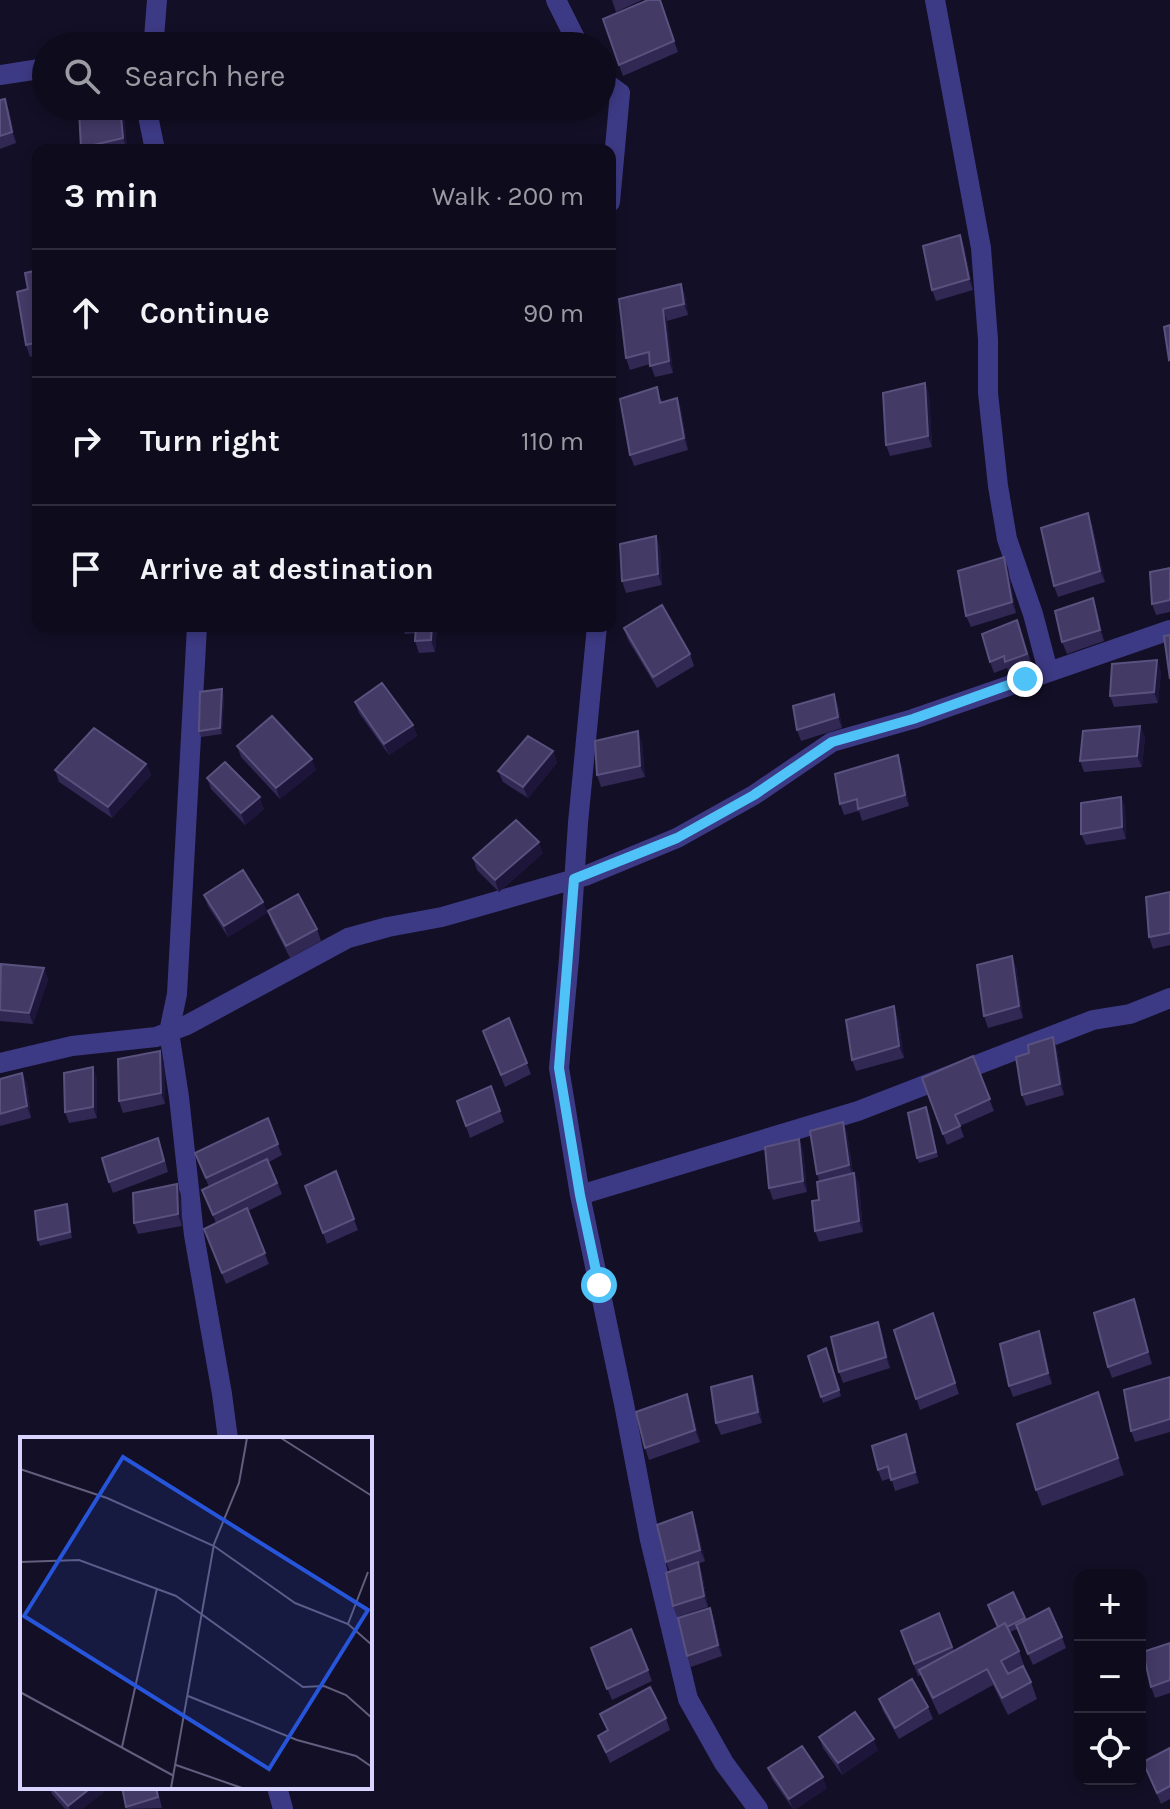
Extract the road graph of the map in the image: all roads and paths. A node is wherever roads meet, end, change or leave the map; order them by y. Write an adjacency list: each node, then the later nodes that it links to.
1 (157, 0): 4 (street)
2 (556, 0): 5 (street)
3 (935, 0): 15 (street)
4 (154, 32)
5 (572, 32)
6 (32, 70): 7 (street)
7 (0, 75)
8 (616, 90): 11 (street)
9 (149, 120): 10 (street)
10 (154, 144)
11 (615, 144)
12 (1170, 630): 15 (street)
13 (197, 632): 18 (street)
14 (596, 632): 16 (street)
15 (1048, 671): 16 (street)
16 (574, 879): 18 (street); 20 (street)
17 (1170, 998): 20 (street)
18 (169, 1032): 19 (street); 21 (street)
19 (0, 1063)
20 (580, 1195): 24 (street)
21 (228, 1437)
22 (278, 1789): 23 (street)
23 (283, 1809)
24 (758, 1809)

